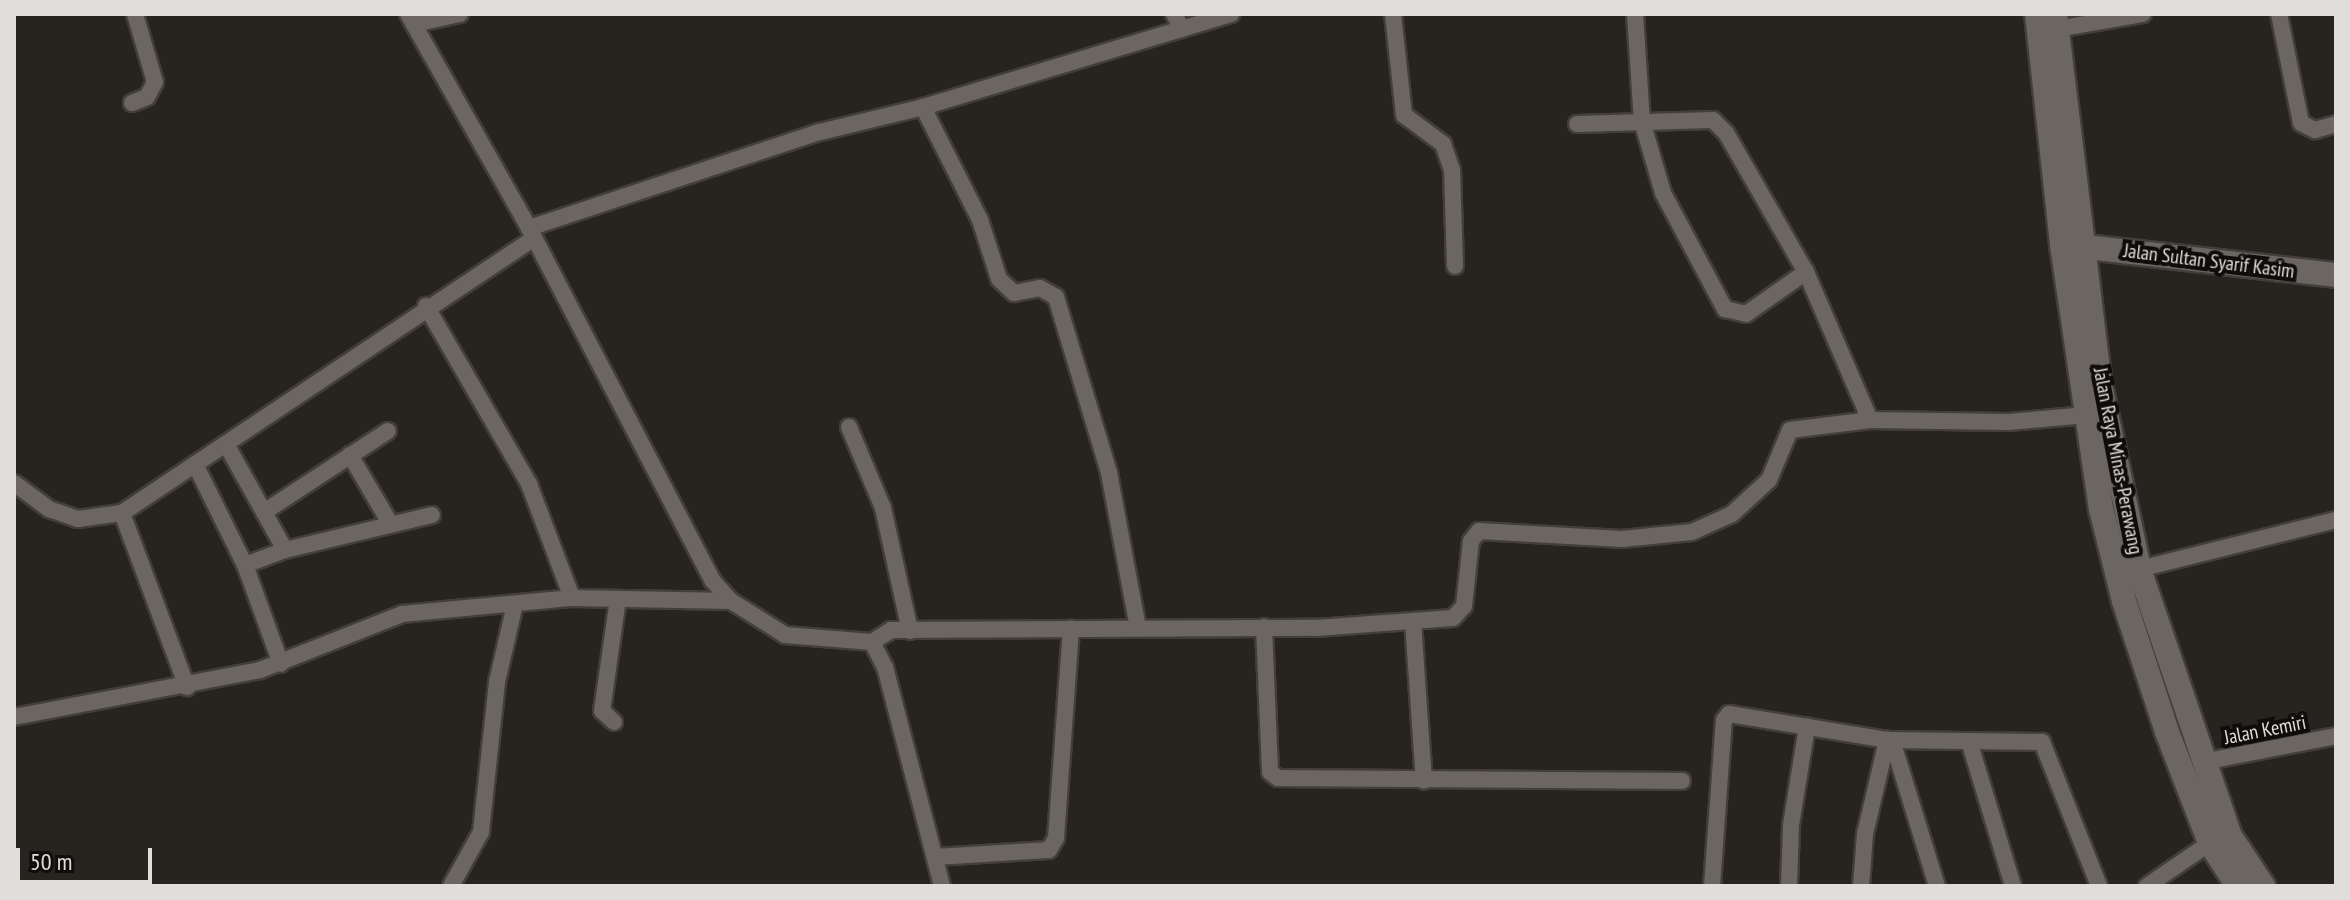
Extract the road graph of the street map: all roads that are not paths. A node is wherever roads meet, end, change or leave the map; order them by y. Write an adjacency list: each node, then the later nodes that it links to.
1 (135, 14): 12 (street)
2 (460, 14): 9 (street)
3 (1231, 14): 10 (street)
4 (1393, 14): 19 (street)
5 (1635, 14): 14 (street)
6 (2037, 14): 18 (main road, Jalan Raya Minas-Perawang)
7 (2143, 14): 11 (street)
8 (2279, 14): 16 (street)
9 (411, 19): 17 (street)
10 (1178, 21): 13 (street)
11 (2056, 22): 18 (main road, Jalan Raya Minas-Perawang)
12 (132, 103)
13 (923, 107): 17 (street); 45 (street)
14 (1642, 121): 15 (street); 20 (street); 20 (street)
15 (1577, 124)
16 (2336, 124)
17 (531, 233): 22 (street); 41 (street)
18 (2072, 245): 21 (main road, Jalan Sultan Syarif Kasim); 23 (main road, Jalan Raya Minas-Perawang); 38 (main road, Jalan Raya Minas-Perawang)
19 (1455, 266)
20 (1806, 272): 24 (street)
21 (2336, 275)
22 (426, 306): 27 (street); 39 (street)
23 (2087, 415): 24 (street); 60 (main road, Jalan Raya Minas-Perawang)
24 (1870, 420): 43 (street)
25 (849, 427): 47 (street)
26 (388, 431): 28 (street)
27 (226, 444): 29 (street); 31 (street)
28 (350, 455): 31 (street); 35 (street)
29 (195, 464): 32 (street); 37 (street)
30 (14, 483): 32 (street)
31 (264, 512): 36 (street)
32 (122, 513): 50 (street)
33 (432, 515): 35 (street)
34 (2336, 520): 38 (street)
35 (391, 525): 36 (street)
36 (285, 550): 37 (street)
37 (245, 565): 49 (street)
38 (2139, 569): 57 (main road, Jalan Raya Minas-Perawang)
39 (572, 598): 40 (street); 42 (street)
40 (618, 599): 41 (street); 52 (street)
41 (731, 601): 48 (street)
42 (515, 604): 49 (street); 62 (street)
43 (1413, 621): 44 (street); 58 (street)
44 (1264, 627): 45 (street); 58 (street)
45 (1138, 628): 46 (street)
46 (1071, 629): 47 (street); 61 (street)
47 (910, 631): 48 (street)
48 (872, 642): 61 (street)
49 (281, 664): 50 (street)
50 (187, 687): 51 (street)
51 (14, 717)
52 (614, 722)
53 (1807, 726): 55 (street); 64 (street); 65 (street)
54 (2336, 736): 57 (street, Jalan Kemiri)
55 (1890, 740): 56 (street); 66 (street); 67 (street)
56 (1969, 741): 68 (street); 69 (street)
57 (2202, 762): 72 (main road, Jalan Raya Minas-Perawang)
58 (1424, 781): 59 (street)
59 (1682, 781)
60 (2210, 843): 70 (street); 71 (main road, Jalan Raya Minas-Perawang)
61 (935, 857): 63 (street)
62 (451, 886)
63 (942, 886)
64 (1712, 886)
65 (1789, 886)
66 (1861, 886)
67 (1937, 886)
68 (2013, 886)
69 (2099, 886)
70 (2147, 886)
71 (2238, 886)
72 (2263, 886)

